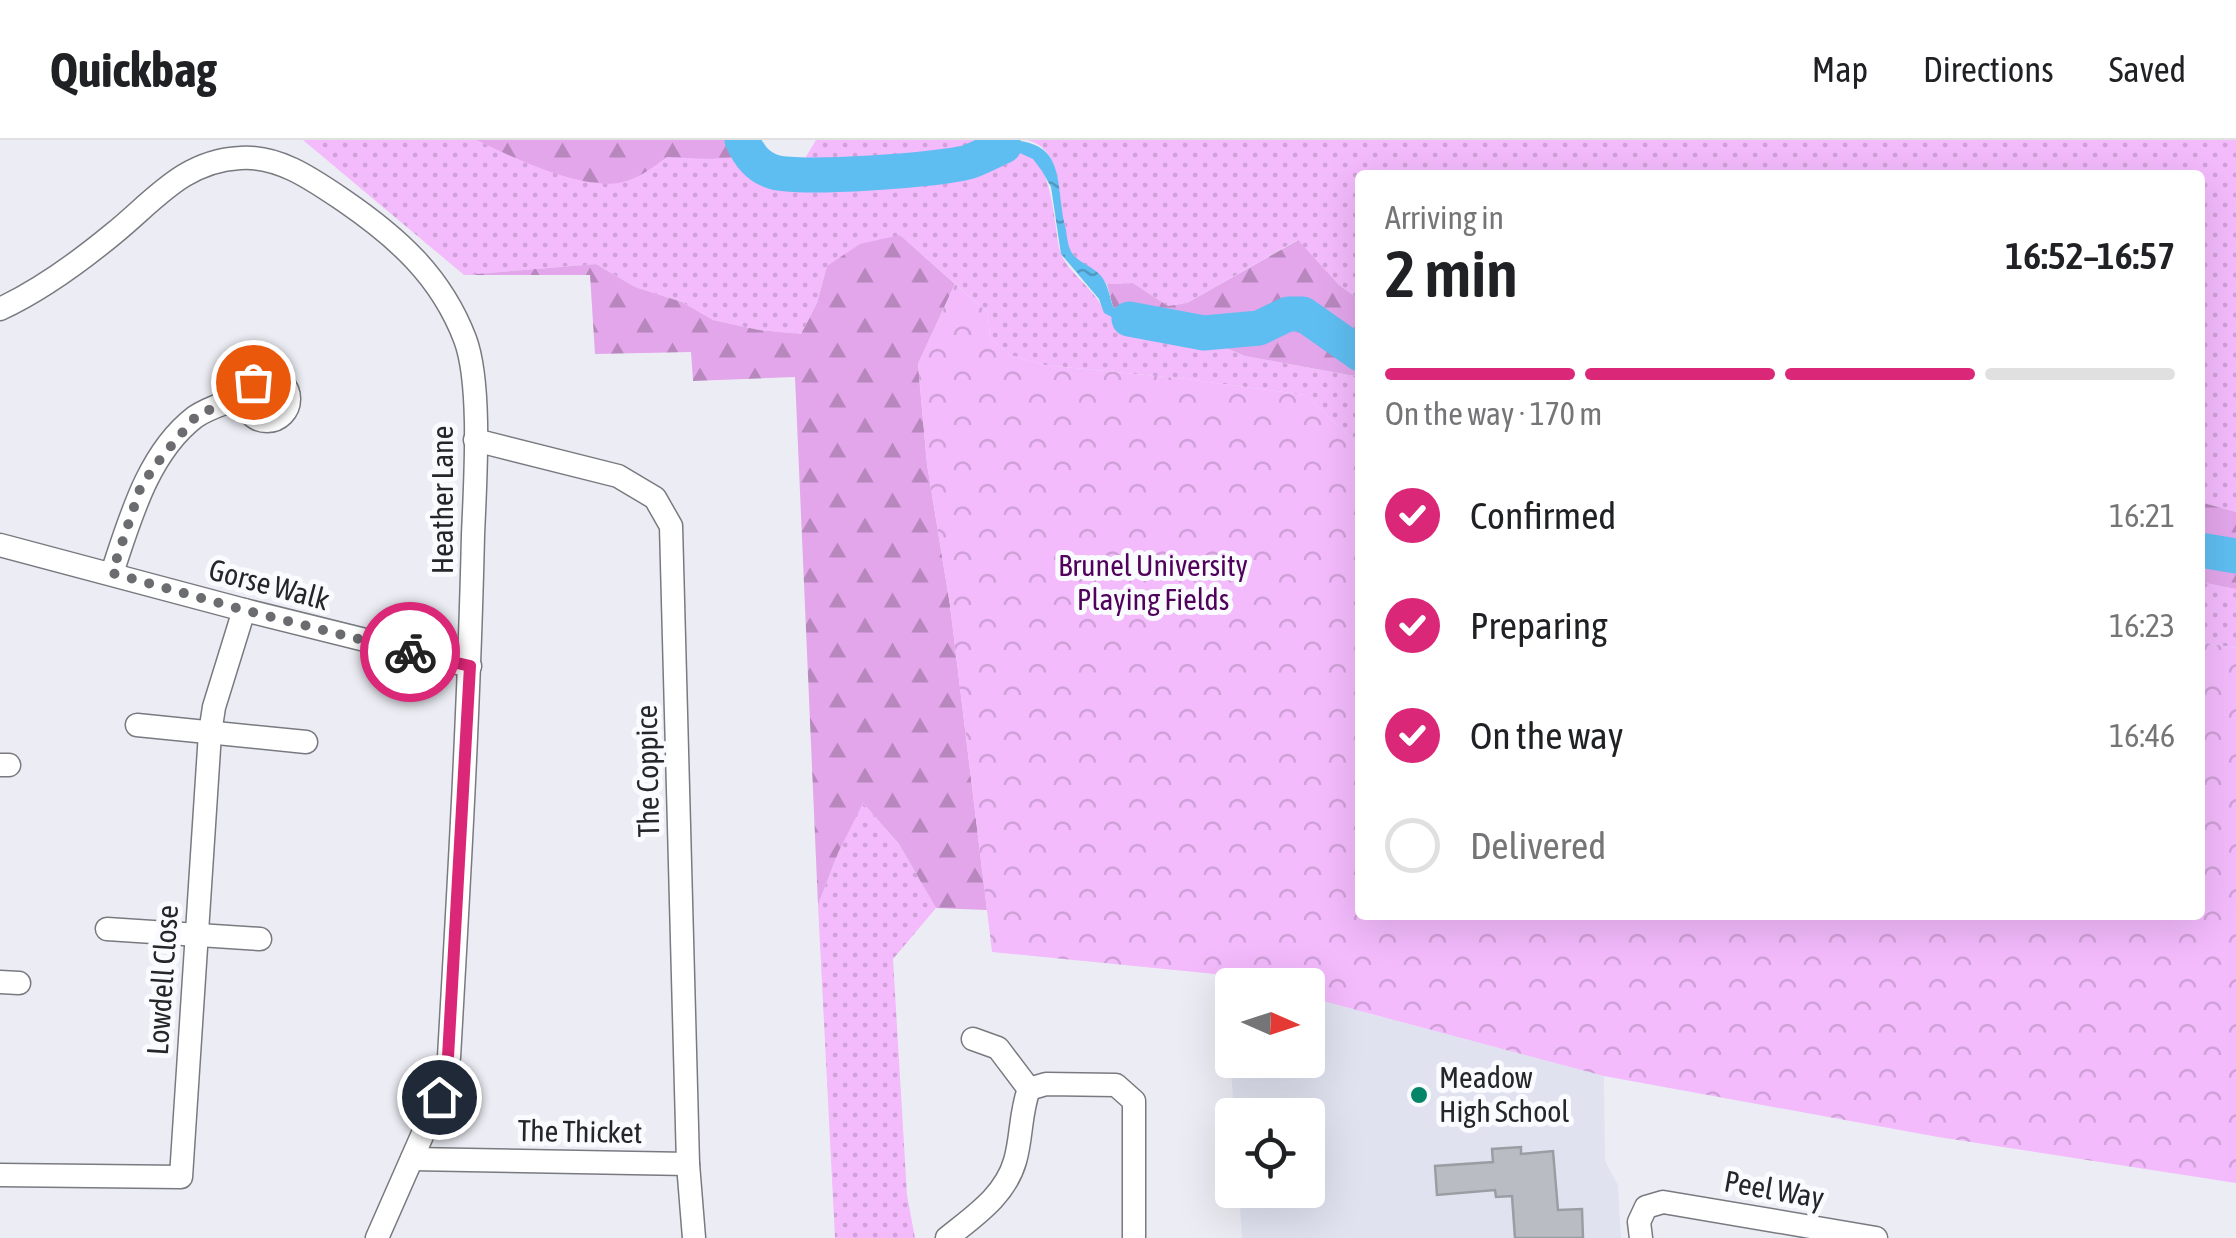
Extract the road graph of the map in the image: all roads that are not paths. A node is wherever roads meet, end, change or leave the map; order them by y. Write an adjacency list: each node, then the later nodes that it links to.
1 (0, 309): 3 (street, Heather Lane)
2 (245, 395): 5 (street)
3 (475, 440): 7 (street, Heather Lane); 17 (street, The Coppice)
4 (0, 545): 5 (street, Gorse Walk)
5 (112, 573): 6 (street, Gorse Walk)
6 (244, 610): 7 (street, Gorse Walk); 9 (street, Lowdell Close)
7 (470, 666): 16 (street, Heather Lane)
8 (137, 725): 9 (street)
9 (210, 733): 10 (street); 12 (street, Lowdell Close)
10 (306, 742)
11 (107, 929): 12 (street)
12 (196, 934): 13 (street); 18 (street, Lowdell Close)
13 (260, 940)
14 (973, 1039): 15 (street)
15 (1028, 1090): 21 (street); 22 (street)
16 (412, 1159): 17 (street, The Thicket); 19 (street, Heather Lane)
17 (688, 1164): 20 (street, The Coppice)
18 (0, 1175)
19 (377, 1238)
20 (694, 1238)
21 (947, 1238)
22 (1134, 1238)
23 (1641, 1238): 24 (street, Peel Way)
24 (1870, 1238)

